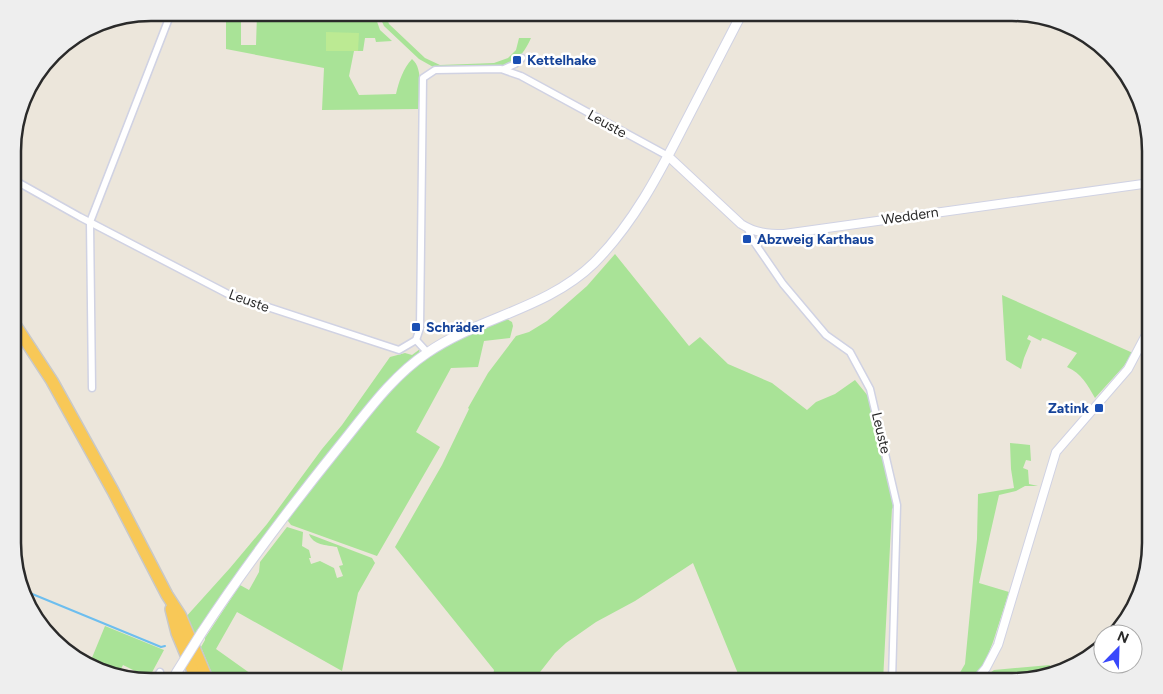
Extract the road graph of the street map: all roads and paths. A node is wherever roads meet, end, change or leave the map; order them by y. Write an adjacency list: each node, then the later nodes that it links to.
1 (737, 21): 5 (main road)
2 (167, 22): 8 (street)
3 (504, 69): 4 (street, Leuste); 4 (street, Leuste); 11 (street, Leuste)
4 (521, 76): 5 (street, Leuste)
5 (668, 156): 9 (street, Weddern); 13 (main road)
6 (21, 184): 8 (street, Leuste)
7 (1141, 184): 9 (street, Weddern)
8 (90, 222): 11 (street, Leuste); 14 (street)
9 (748, 228): 16 (street, Leuste)
10 (21, 334): 15 (highway)
11 (416, 340): 13 (street)
12 (1141, 344): 17 (street)
13 (427, 352): 18 (main road, bridge)
14 (92, 388)
15 (167, 595): 19 (highway); 20 (highway)
16 (892, 672)
17 (983, 672)
18 (177, 673)
19 (194, 673)
20 (204, 673)

